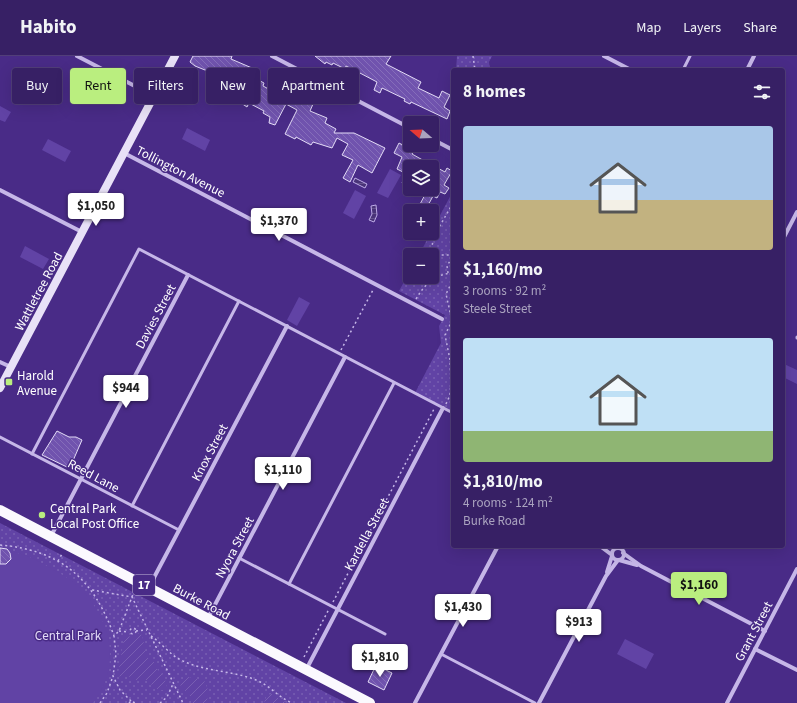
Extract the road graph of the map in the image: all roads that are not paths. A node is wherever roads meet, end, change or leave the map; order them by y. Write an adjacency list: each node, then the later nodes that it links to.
1 (76, 56): 11 (street)
2 (175, 56): 7 (main road, Wattletree Road)
3 (272, 56): 13 (street)
4 (604, 56): 8 (street)
5 (690, 56): 9 (lane)
6 (754, 56): 10 (street)
7 (169, 68)
8 (627, 68)
9 (684, 68)
10 (748, 68)
11 (134, 86)
12 (150, 104): 16 (main road, Wattletree Road)
13 (403, 124)
14 (439, 143): 15 (street)
15 (451, 149)
16 (124, 153): 19 (main road, Wattletree Road); 23 (street, Tollington Avenue)
17 (0, 190): 19 (street)
18 (797, 212): 20 (street)
19 (82, 232): 27 (main road, Wattletree Road)
20 (785, 235)
21 (188, 275): 22 (lane); 33 (lane); 34 (street, Davies Street)
22 (239, 301): 24 (lane); 35 (lane)
23 (442, 319)
24 (287, 326): 25 (lane); 37 (street, Knox Street)
25 (345, 357): 28 (lane); 46 (street, Nyora Street)
26 (0, 362): 27 (street)
27 (11, 367): 29 (main road, Wattletree Road)
28 (394, 383): 30 (lane); 51 (lane)
29 (0, 388)
30 (444, 408): 31 (lane); 53 (street, Kardella Street)
31 (451, 412)
32 (0, 437): 33 (lane, Reed Lane)
33 (32, 454): 34 (lane, Reed Lane)
34 (81, 479): 35 (lane, Reed Lane); 38 (street, Davies Street)
35 (132, 506): 37 (lane, Reed Lane)
36 (0, 510): 38 (main road, Burke Road / 17)
37 (179, 530): 52 (street, Knox Street)
38 (51, 536): 52 (main road, Burke Road / 17)
39 (497, 548): 58 (street)
40 (602, 548): 45 (street)
41 (616, 548): 45 (street)
42 (618, 548): 44 (street)
43 (624, 548): 44 (street)
44 (623, 553): 47 (street); 48 (street)
45 (612, 556): 47 (street); 50 (street)
46 (240, 558): 51 (lane); 54 (street, Nyora Street)
47 (619, 560): 48 (street); 50 (street)
48 (641, 566): 55 (street)
49 (797, 569): 55 (street, Grant Street)
50 (606, 576): 64 (street)
51 (289, 584): 53 (lane)
52 (149, 588): 54 (main road, Burke Road / 17)
53 (338, 610): 56 (lane); 59 (street, Kardella Street)
54 (208, 618): 59 (main road, Burke Road / 17)
55 (765, 631): 57 (street, Grant Street)
56 (385, 634)
57 (755, 649): 60 (street); 65 (street, Grant Street)
58 (441, 654): 62 (street); 63 (lane)
59 (306, 670): 61 (main road, Burke Road / 17)
60 (797, 670)
61 (367, 702)
62 (415, 703)
63 (535, 703)
64 (539, 703)
65 (727, 703)

